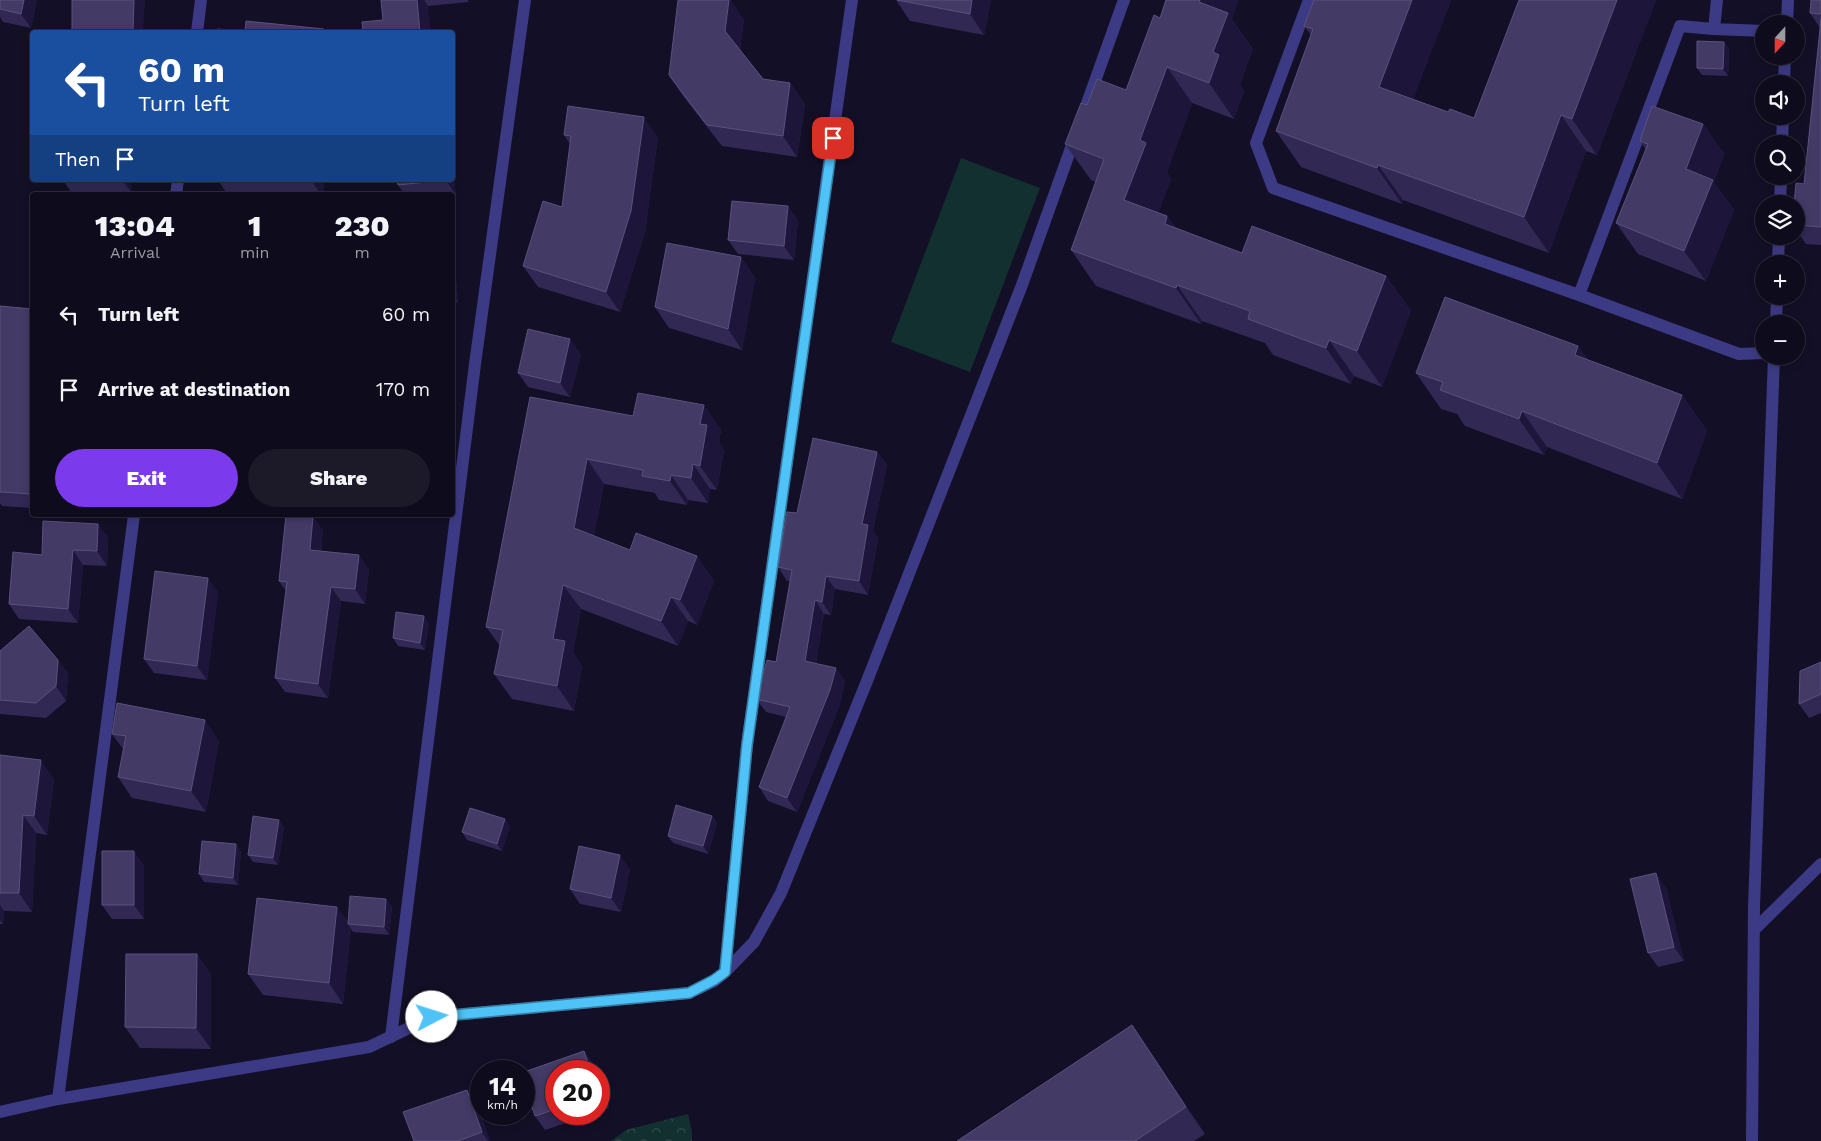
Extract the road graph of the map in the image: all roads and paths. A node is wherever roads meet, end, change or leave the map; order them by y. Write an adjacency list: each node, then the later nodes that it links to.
1 (201, 0): 10 (street)
2 (524, 0): 19 (street)
3 (852, 0): 18 (street)
4 (1124, 0): 18 (street)
5 (1309, 0): 12 (street)
6 (1717, 0): 9 (street)
7 (1788, 0): 8 (street)
8 (1787, 15)
9 (1714, 29): 11 (street); 12 (street)
10 (197, 30)
11 (1755, 31)
12 (1579, 295): 13 (street)
13 (1755, 353)
14 (1774, 365): 17 (street)
15 (134, 517): 20 (street)
16 (1821, 864): 17 (street)
17 (1754, 930): 22 (street)
18 (725, 972): 19 (street)
19 (391, 1036): 20 (street)
20 (58, 1099): 21 (street)
21 (0, 1112)
22 (1752, 1141)

